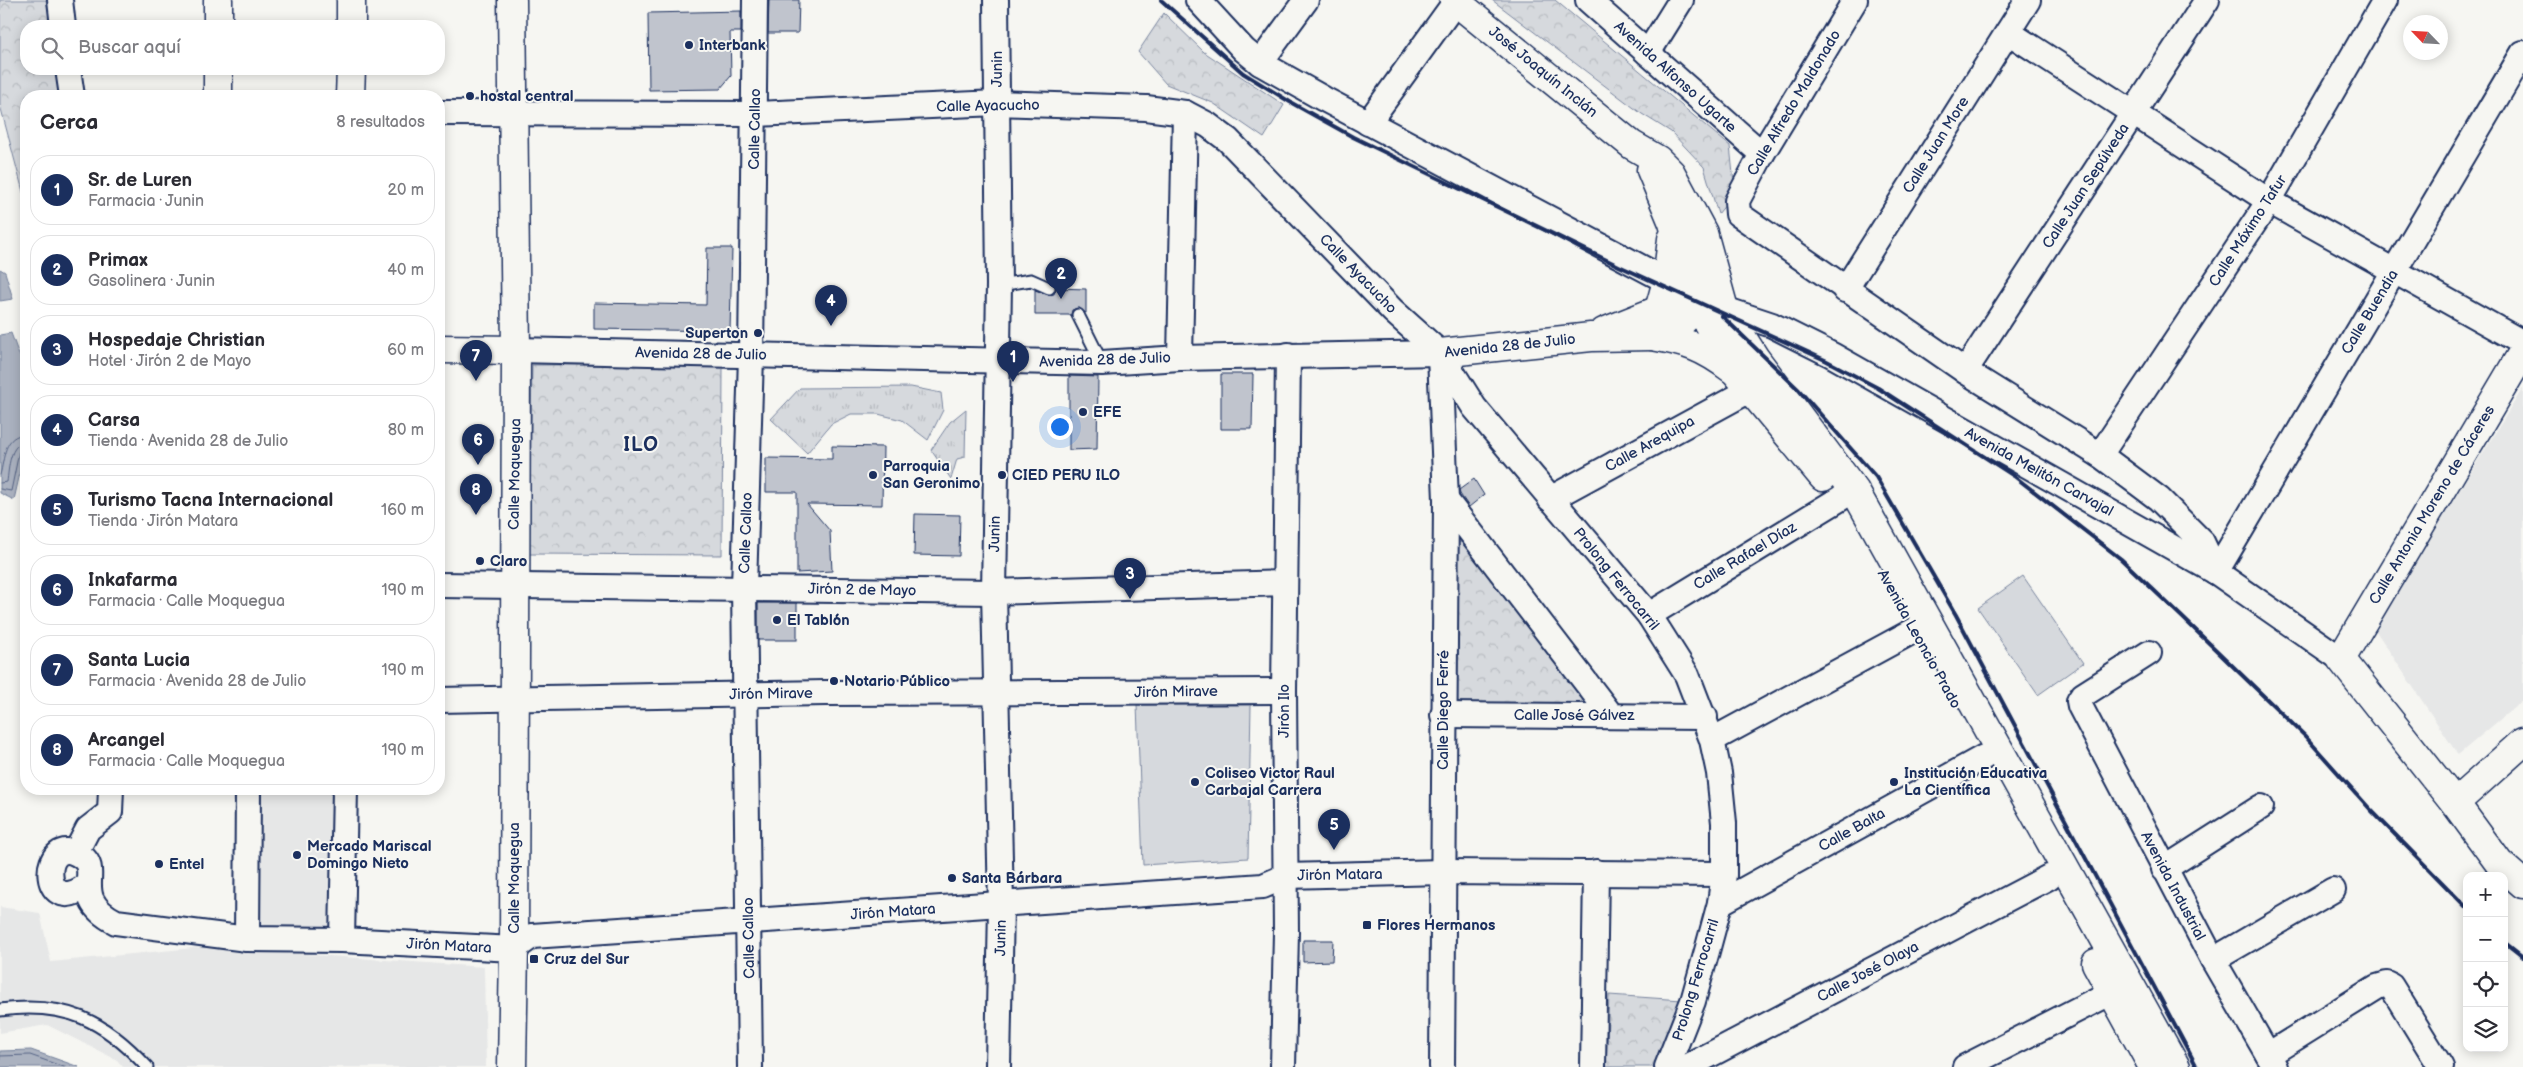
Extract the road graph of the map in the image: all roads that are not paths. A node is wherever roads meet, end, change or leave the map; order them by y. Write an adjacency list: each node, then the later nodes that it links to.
1 (60, 0): 16 (street)
2 (218, 0): 17 (main road)
3 (351, 0): 18 (main road)
4 (512, 0): 31 (main road, Calle Moquegua)
5 (755, 0): 34 (street, Calle Callao)
6 (996, 0): 29 (street, Junin)
7 (1198, 0): 22 (street)
8 (1306, 0): 22 (street)
9 (1588, 0): 20 (street, Avenida Alfonso Ugarte)
10 (1680, 0): 20 (street)
11 (1855, 0): 37 (street, Calle Alfredo Maldonado)
12 (2028, 0): 19 (street, Calle Juan More)
13 (2206, 0): 33 (street, Calle Juan Sepúlveda)
14 (2386, 0): 38 (street, Calle Máximo Tafur)
15 (1455, 1): 35 (street); 36 (main road, José Joaquín Inclán)
16 (62, 20)
17 (218, 20)
18 (351, 20)
19 (2008, 32): 33 (street); 44 (street, Calle Juan More)
20 (1648, 53): 37 (street, Avenida Alfonso Ugarte)
21 (2523, 53): 40 (street, Calle Buendia)
22 (1260, 63): 35 (street)
23 (69, 75): 26 (street)
24 (218, 75): 27 (main road)
25 (351, 75): 28 (main road)
26 (71, 90)
27 (218, 90)
28 (350, 90)
29 (997, 103): 32 (street, Calle Ayacucho); 34 (street, Calle Ayacucho); 42 (street, Junin)
30 (445, 112): 31 (street, Calle Ayacucho)
31 (513, 112): 34 (street, Calle Ayacucho); 53 (main road, Calle Moquegua)
32 (1185, 113): 55 (street, Calle Ayacucho); 58 (street)
33 (2133, 113): 38 (street); 61 (street, Calle Juan Sepúlveda)
34 (755, 114): 57 (street, Calle Callao)
35 (1368, 123): 41 (street)
36 (1632, 145): 39 (main road, José Joaquín Inclán); 46 (main road, José Joaquín Inclán)
37 (1762, 154): 44 (street, Calle Alfredo Maldonado)
38 (2269, 201): 40 (street); 63 (street, Calle Máximo Tafur)
39 (1674, 223): 41 (main road); 45 (main road, Avenida Leoncio Prado)
40 (2394, 271): 51 (street); 67 (street, Calle Buendia)
41 (1667, 281): 45 (street); 47 (main road)
42 (999, 285): 43 (lane); 59 (street, Junin)
43 (1049, 288)
44 (1845, 290): 61 (street)
45 (1697, 305): 46 (main road, Avenida 28 de Julio); 47 (main road, Avenida 28 de Julio); 49 (main road, Avenida 28 de Julio); 62 (main road, Avenida Leoncio Prado)
46 (1724, 309): 67 (street, Avenida Melitón Carvajal); 124 (main road, Avenida Leoncio Prado)
47 (1660, 310): 50 (main road, Avenida 28 de Julio)
48 (1078, 315): 60 (lane)
49 (1652, 336): 50 (main road, Avenida 28 de Julio); 62 (main road)
50 (1591, 337): 55 (main road, Avenida 28 de Julio)
51 (2523, 343)
52 (445, 349): 53 (main road, Avenida 28 de Julio)
53 (516, 350): 57 (street, Avenida 28 de Julio); 70 (main road, Calle Moquegua)
54 (2523, 352): 76 (main road, Calle Antonia Moreno de Cáceres)
55 (1440, 353): 56 (street, Avenida 28 de Julio); 65 (street, Prolong Ferrocarril); 66 (street, Calle Diego Ferré)
56 (1288, 355): 58 (street, Avenida 28 de Julio); 68 (street, Jirón Ilo)
57 (751, 356): 59 (street, Avenida 28 de Julio); 71 (street, Calle Callao)
58 (1180, 358): 60 (street, Avenida 28 de Julio)
59 (997, 362): 60 (street, Avenida 28 de Julio); 72 (street, Junin)
60 (1102, 363)
61 (1965, 371): 63 (street)
62 (1742, 380): 64 (main road, Avenida Leoncio Prado); 65 (street, Calle Arequipa)
63 (2100, 455): 67 (street)
64 (1841, 498): 73 (street, Calle Rafael Díaz); 74 (main road, Avenida Leoncio Prado)
65 (1550, 499): 73 (street, Prolong Ferrocarril)
66 (1446, 500): 82 (street, Calle Diego Ferré); 83 (street)
67 (2216, 572): 76 (street, Avenida Melitón Carvajal)
68 (1284, 583): 72 (street, Jirón 2 de Mayo); 77 (street, Jirón Ilo)
69 (445, 585): 70 (street, Jirón 2 de Mayo)
70 (514, 586): 71 (street, Jirón 2 de Mayo); 80 (main road, Calle Moquegua)
71 (744, 587): 72 (street, Jirón 2 de Mayo); 78 (street, Calle Callao)
72 (994, 592): 79 (street, Junin)
73 (1649, 614): 84 (street, Prolong Ferrocarril)
74 (1915, 630): 85 (street); 87 (main road, Avenida Leoncio Prado)
75 (2149, 652): 94 (street, Avenida Industrial)
76 (2341, 659): 91 (main road)
77 (1284, 691): 79 (street, Jirón Mirave); 98 (street, Jirón Ilo)
78 (745, 694): 79 (street, Jirón Mirave); 80 (street, Jirón Mirave); 105 (street, Calle Callao)
79 (998, 694): 104 (street, Junin)
80 (514, 698): 81 (street, Jirón Mirave); 108 (main road, Calle Moquegua)
81 (445, 700)
82 (1443, 715): 83 (street, Calle José Gálvez); 95 (street, Calle Diego Ferré)
83 (1611, 715): 84 (street, Calle José Gálvez)
84 (1705, 717): 85 (street, Prolong Ferrocarril)
85 (1712, 740): 97 (street, Prolong Ferrocarril)
86 (2523, 742): 91 (main road)
87 (1984, 757): 99 (main road, Avenida Leoncio Prado); 103 (street, Calle Balta)
88 (111, 795): 93 (street)
89 (248, 795): 106 (street)
90 (345, 795): 107 (street)
91 (2455, 803): 100 (main road)
92 (2261, 807): 94 (street)
93 (76, 852): 101 (street); 101 (street)
94 (2164, 869): 109 (street, Avenida Industrial)
95 (1443, 872): 96 (street, Jirón Matara); 98 (street, Jirón Matara); 118 (street, Calle Diego Ferré)
96 (1596, 872): 97 (street, Jirón Matara); 119 (street)
97 (1724, 874): 103 (street, Prolong Ferrocarril)
98 (1286, 876): 104 (street, Jirón Matara); 117 (street, Jirón Ilo)
99 (2049, 877): 110 (main road, Avenida Leoncio Prado); 121 (street, Calle José Olaya)
100 (2523, 884)
101 (87, 885): 106 (street, Jirón Matara)
102 (2332, 890): 109 (street)
103 (1720, 903): 120 (street, Prolong Ferrocarril)
104 (1001, 905): 105 (street, Jirón Matara); 116 (street, Junin)
105 (748, 921): 108 (street, Jirón Matara); 115 (street, Calle Callao)
106 (247, 939): 107 (street, Jirón Matara)
107 (342, 940): 108 (street, Jirón Matara)
108 (514, 950): 114 (main road, Calle Moquegua)
109 (2213, 960): 112 (street, Avenida Industrial)
110 (2112, 992): 122 (street); 123 (main road, Avenida Leoncio Prado)
111 (0, 1010): 113 (lane)
112 (2272, 1061): 125 (street)
113 (147, 1067)
114 (512, 1067)
115 (750, 1067)
116 (998, 1067)
117 (1283, 1067)
118 (1442, 1067)
119 (1593, 1067)
120 (1667, 1067)
121 (1687, 1067)
122 (1965, 1067)
123 (2153, 1067)
124 (2176, 1067)
125 (2442, 1067)

